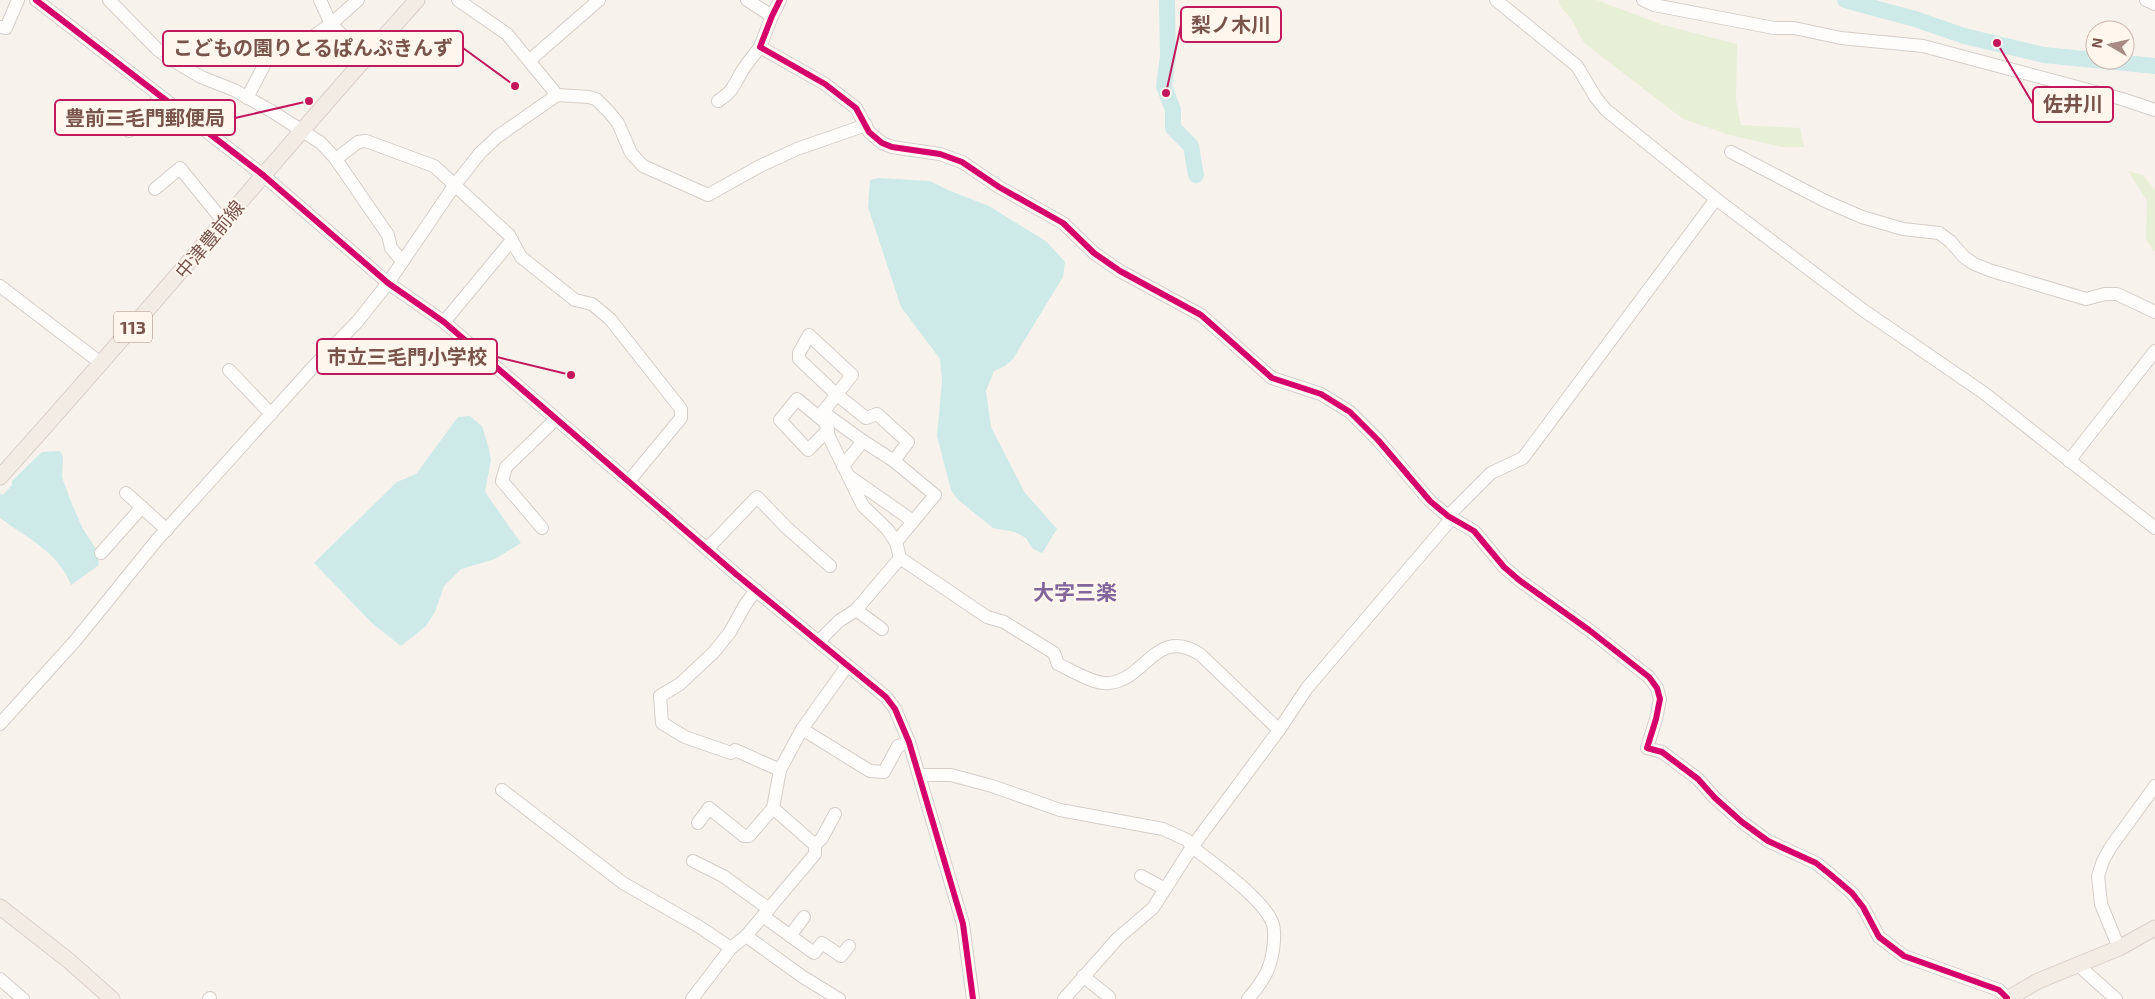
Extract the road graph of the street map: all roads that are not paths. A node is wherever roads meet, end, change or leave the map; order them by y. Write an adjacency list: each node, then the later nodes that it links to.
1 (18, 0): 17 (street)
2 (36, 0): 22 (street)
3 (109, 0): 23 (street)
4 (320, 0): 16 (street)
5 (358, 0): 16 (street)
6 (417, 0): 19 (main road, 中津豊前線 / 113)
7 (458, 0): 20 (street)
8 (599, 0): 20 (street)
9 (747, 0): 15 (street)
10 (780, 0): 15 (street)
11 (1496, 0): 34 (street)
12 (1643, 0): 25 (street)
13 (2146, 0): 14 (street)
14 (2155, 4)
15 (772, 16): 18 (street)
16 (331, 24): 19 (street); 23 (street)
17 (0, 27)
18 (760, 47): 24 (street); 26 (street)
19 (367, 56): 28 (main road, 中津豊前線 / 113)
20 (530, 60): 21 (street)
21 (557, 95): 26 (street); 32 (street)
22 (161, 97): 27 (street); 31 (street)
23 (247, 98): 28 (street)
24 (718, 101)
25 (2155, 110)
26 (866, 125): 57 (street)
27 (129, 131)
28 (302, 132): 30 (street); 31 (main road, 中津豊前線 / 113)
29 (1731, 152): 40 (street)
30 (336, 159): 32 (street); 37 (street)
31 (263, 175): 35 (main road, 中津豊前線 / 113); 38 (street)
32 (454, 186): 36 (street); 37 (street)
33 (155, 189): 35 (street)
34 (1716, 199): 51 (street); 57 (street)
35 (223, 221): 43 (main road, 中津豊前線 / 113)
36 (512, 240): 41 (street); 54 (street)
37 (402, 261): 38 (street)
38 (388, 283): 41 (street); 46 (street)
39 (0, 286): 43 (street)
40 (2155, 312)
41 (444, 322): 47 (street)
42 (2155, 351): 51 (street)
43 (102, 364): 53 (main road, 中津豊前線 / 113)
44 (229, 370): 46 (street)
45 (836, 394): 45 (street); 48 (street); 50 (street)
46 (271, 414): 61 (street)
47 (556, 419): 54 (street); 59 (street)
48 (826, 422): 49 (street); 52 (street)
49 (863, 442): 50 (street); 52 (street)
50 (894, 461): 58 (street)
51 (2070, 461): 60 (street)
52 (847, 471): 58 (street); 62 (street)
53 (0, 477)
54 (629, 481): 63 (street)
55 (126, 493): 56 (street)
56 (142, 507): 61 (street); 64 (street)
57 (1450, 517): 74 (street); 108 (street)
58 (913, 521): 62 (street)
59 (542, 528)
60 (2155, 528)
61 (167, 530): 72 (street)
62 (896, 542): 65 (street)
63 (707, 550): 66 (street); 67 (street)
64 (101, 553)
65 (900, 558): 68 (street); 74 (street)
66 (830, 566)
67 (756, 590): 70 (street); 76 (street)
68 (856, 610): 69 (street); 70 (street)
69 (882, 629)
70 (819, 642): 71 (street)
71 (847, 666): 73 (street); 75 (street)
72 (0, 724)
73 (802, 729): 75 (street); 76 (street)
74 (1279, 730): 84 (street)
75 (909, 742): 77 (street)
76 (780, 770): 80 (street)
77 (919, 775): 84 (street); 105 (street)
78 (2155, 786): 96 (street)
79 (502, 790): 95 (street)
80 (773, 808): 82 (street); 83 (street)
81 (836, 814): 83 (street)
82 (698, 823)
83 (815, 845): 89 (street)
84 (1192, 847): 87 (street); 107 (street)
85 (692, 861): 89 (street)
86 (1141, 876): 87 (street)
87 (1165, 889): 98 (street)
88 (0, 907): 102 (main road)
89 (766, 913): 92 (street); 93 (street)
90 (804, 917): 93 (street)
91 (2155, 928): 96 (main road)
92 (746, 936): 95 (street); 104 (street)
93 (790, 936): 94 (street)
94 (849, 946)
95 (731, 948): 103 (street)
96 (2119, 948): 97 (main road)
97 (2078, 964): 108 (main road); 109 (street)
98 (1083, 976): 100 (street); 106 (street)
99 (0, 979): 101 (street)
100 (1109, 998)
101 (23, 999)
102 (112, 999)
103 (692, 999)
104 (839, 999)
105 (974, 999)
106 (1064, 999)
107 (1248, 999)
108 (2007, 999)
109 (2116, 999)

